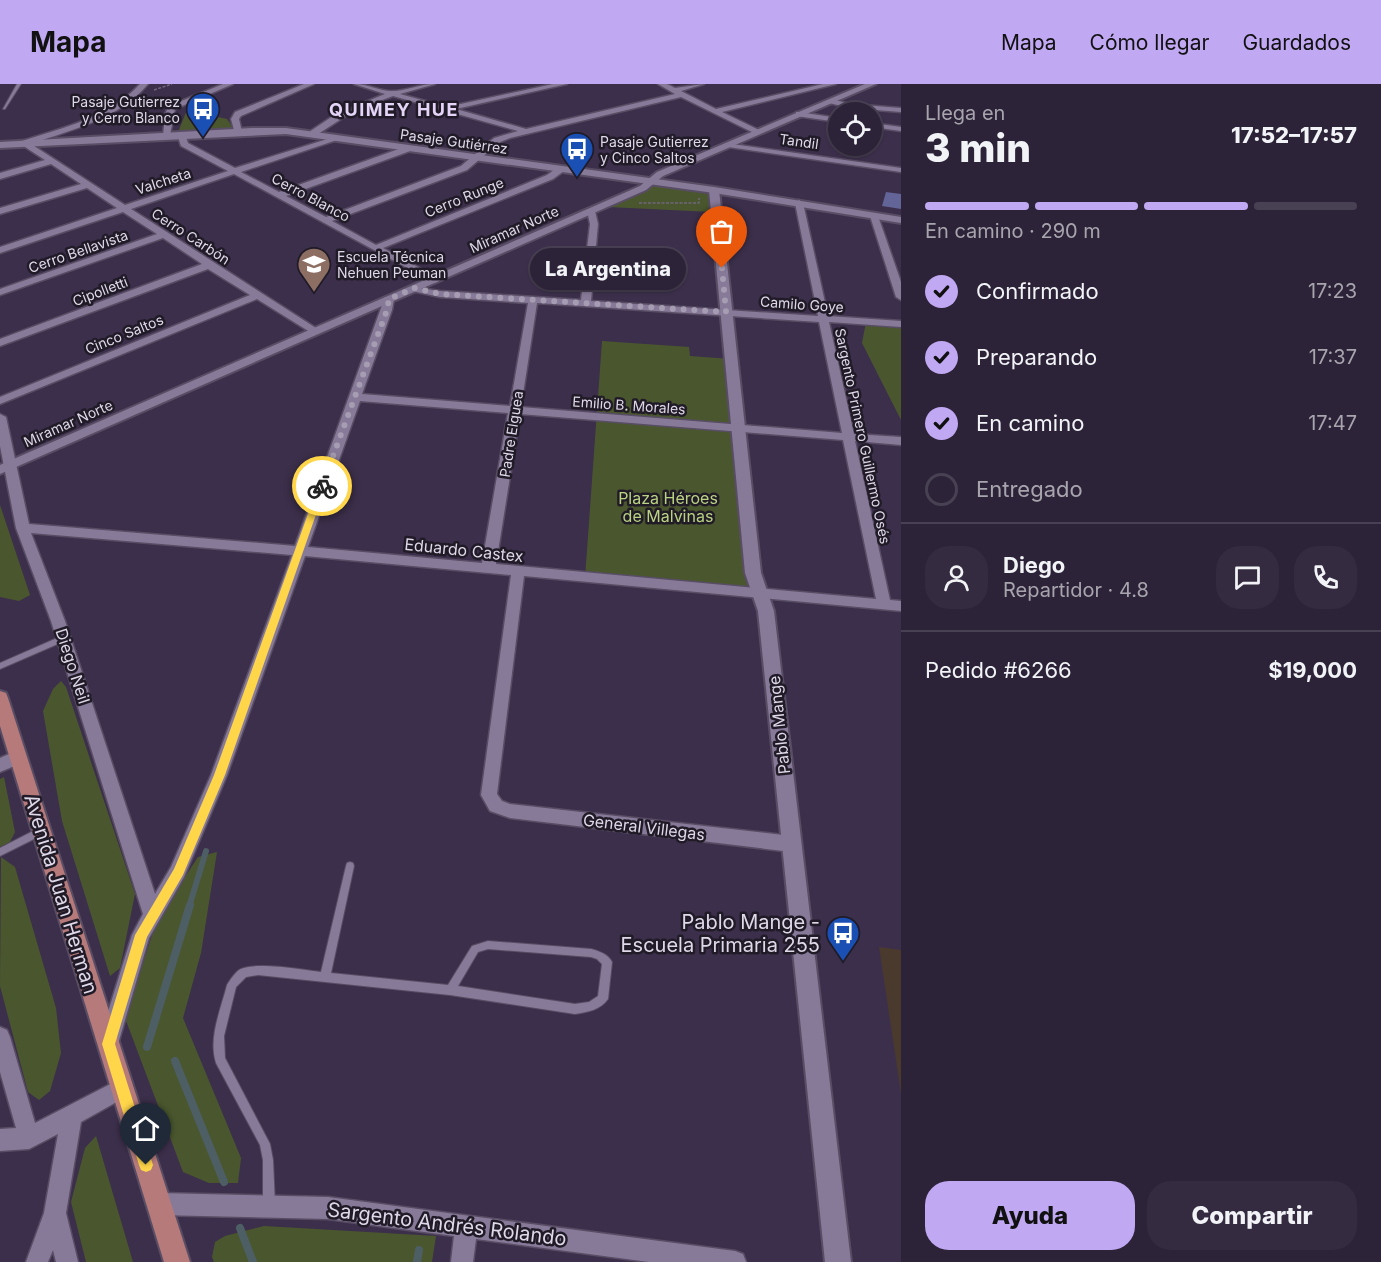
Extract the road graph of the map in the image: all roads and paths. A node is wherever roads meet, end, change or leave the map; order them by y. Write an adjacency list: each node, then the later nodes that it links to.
1 (19, 84): 17 (lane)
2 (144, 84): 32 (street)
3 (229, 84): 29 (street)
4 (310, 84): 26 (street)
5 (358, 84): 14 (street)
6 (431, 84): 14 (street)
7 (563, 84): 18 (street)
8 (663, 84): 13 (street)
9 (700, 84): 13 (street)
10 (832, 84): 20 (street)
11 (866, 84): 12 (street)
12 (871, 84): 16 (street, Miramar Norte)
13 (675, 90): 15 (street)
14 (391, 92): 18 (street); 28 (street)
15 (683, 94): 20 (street); 25 (street)
16 (832, 100): 19 (street); 21 (street, Miramar Norte)
17 (4, 108)
18 (447, 108): 25 (street)
19 (901, 110)
20 (715, 111): 27 (street)
21 (799, 114): 22 (street); 27 (street, Miramar Norte)
22 (828, 118)
23 (882, 126): 24 (street)
24 (901, 129)
25 (523, 130): 36 (street)
26 (238, 132): 28 (street, Pasaje Gutiérrez); 30 (street, Pasaje Gutiérrez)
27 (756, 132): 34 (street, Miramar Norte)
28 (312, 134): 31 (street, Pasaje Gutiérrez)
29 (166, 135): 30 (street, Pasaje Gutiérrez); 32 (street, Pasaje Gutiérrez)
30 (181, 135): 40 (street, Cerro Blanco)
31 (334, 138): 35 (street, Pasaje Gutiérrez); 40 (street, Valcheta)
32 (25, 144): 33 (street, Pasaje Gutiérrez); 37 (street, Cerro Carbón)
33 (0, 145)
34 (728, 145): 39 (street, Tandil); 42 (street, Miramar Norte)
35 (410, 148): 36 (street, Pasaje Gutiérrez); 45 (street)
36 (479, 158): 38 (street, Pasaje Gutiérrez); 54 (street)
37 (51, 161): 41 (street); 43 (street, Cerro Carbón)
38 (561, 169): 42 (street, Pasaje Gutiérrez); 57 (street, Cerro Runge)
39 (901, 170)
40 (234, 172): 45 (street, Cerro Blanco); 50 (street, Valcheta)
41 (0, 176)
42 (650, 182): 44 (street, Pasaje Gutiérrez); 52 (street, Miramar Norte)
43 (87, 185): 50 (street, Cerro Carbón); 51 (street)
44 (706, 193): 48 (street, Pasaje Gutiérrez); 49 (path); 68 (street, Pablo Mange)
45 (279, 195): 54 (street, Cerro Blanco)
46 (642, 197): 47 (path)
47 (634, 200)
48 (799, 203): 53 (street, Pasaje Gutiérrez); 69 (street, Sargento Primero Guillermo Osés)
49 (637, 204)
50 (124, 208): 56 (street, Cerro Carbón); 58 (street, Valcheta)
51 (0, 211)
52 (591, 212): 60 (street, Miramar Norte); 67 (street)
53 (874, 216): 55 (street, Pasaje Gutiérrez); 64 (street)
54 (326, 220): 57 (street, Cerro Blanco)
55 (901, 220)
56 (164, 235): 59 (street, Cerro Carbón); 62 (street, Cerro Bellavista)
57 (376, 248): 60 (street, Cerro Blanco)
58 (0, 250)
59 (209, 265): 63 (street, Cerro Carbón); 72 (street, Cipolletti)
60 (435, 280): 61 (street, Miramar Norte)
61 (415, 288): 65 (street, Miramar Norte); 66 (street, Camilo Goye)
62 (0, 292)
63 (259, 295): 71 (street, Cerro Carbón); 74 (street, Cinco Saltos)
64 (901, 297)
65 (389, 299): 71 (street, Miramar Norte); 73 (street)
66 (533, 300): 67 (street, Camilo Goye); 75 (street, Padre Elguea)
67 (586, 303): 68 (street, Camilo Goye)
68 (726, 312): 69 (street, Camilo Goye); 77 (street, Pablo Mange)
69 (824, 319): 70 (street, Camilo Goye); 78 (street, Sargento Primero Guillermo Osés)
70 (901, 324)
71 (314, 330): 80 (street, Miramar Norte)
72 (0, 343)
73 (356, 397): 75 (street, Emilio B. Morales); 82 (street)
74 (0, 401)
75 (514, 411): 77 (street, Emilio B. Morales); 83 (street, Padre Elguea)
76 (0, 417): 80 (street, Diego Neil)
77 (738, 428): 78 (street, Emilio B. Morales); 85 (street, Pablo Mange)
78 (848, 437): 79 (street, Emilio B. Morales); 86 (street, Sargento Primero Guillermo Osés)
79 (901, 441)
80 (5, 467): 81 (street, Diego Neil)
81 (23, 528): 82 (street, Eduardo Castex); 88 (street, Diego Neil)
82 (299, 550): 83 (street, Eduardo Castex); 96 (street)
83 (488, 569): 84 (street, Eduardo Castex)
84 (518, 572): 85 (street, Eduardo Castex); 93 (street, General Villegas)
85 (760, 595): 86 (street, Eduardo Castex); 93 (street, Pablo Mange)
86 (884, 605): 87 (street, Eduardo Castex)
87 (901, 606)
88 (64, 638): 89 (lane); 96 (street, Diego Neil)
89 (0, 666)
90 (0, 698): 91 (main road, Avenida Juan Herman)
91 (9, 761): 92 (main road, Avenida Juan Herman)
92 (41, 831): 94 (lane); 100 (main road, Avenida Juan Herman)
93 (792, 844): 114 (street, Pablo Mange)
94 (0, 852)
95 (350, 866): 97 (lane)
96 (152, 913): 100 (street)
97 (325, 977): 98 (lane); 106 (lane)
98 (450, 990): 98 (lane)
99 (0, 1037): 103 (street)
100 (108, 1044): 101 (main road, Avenida Juan Herman)
101 (122, 1088): 102 (street); 105 (main road, Avenida Juan Herman)
102 (71, 1117): 103 (street); 107 (street)
103 (29, 1138): 104 (street)
104 (0, 1140)
105 (159, 1204): 106 (street, Sargento Andrés Rolando); 111 (main road, Avenida Juan Herman)
106 (269, 1206): 108 (street, Sargento Andrés Rolando)
107 (55, 1213): 109 (street); 110 (street)
108 (466, 1225): 112 (street); 113 (street, Sargento Andrés Rolando)
109 (37, 1262)
110 (67, 1262)
111 (177, 1262)
112 (462, 1262)
113 (735, 1262)
114 (838, 1262)

